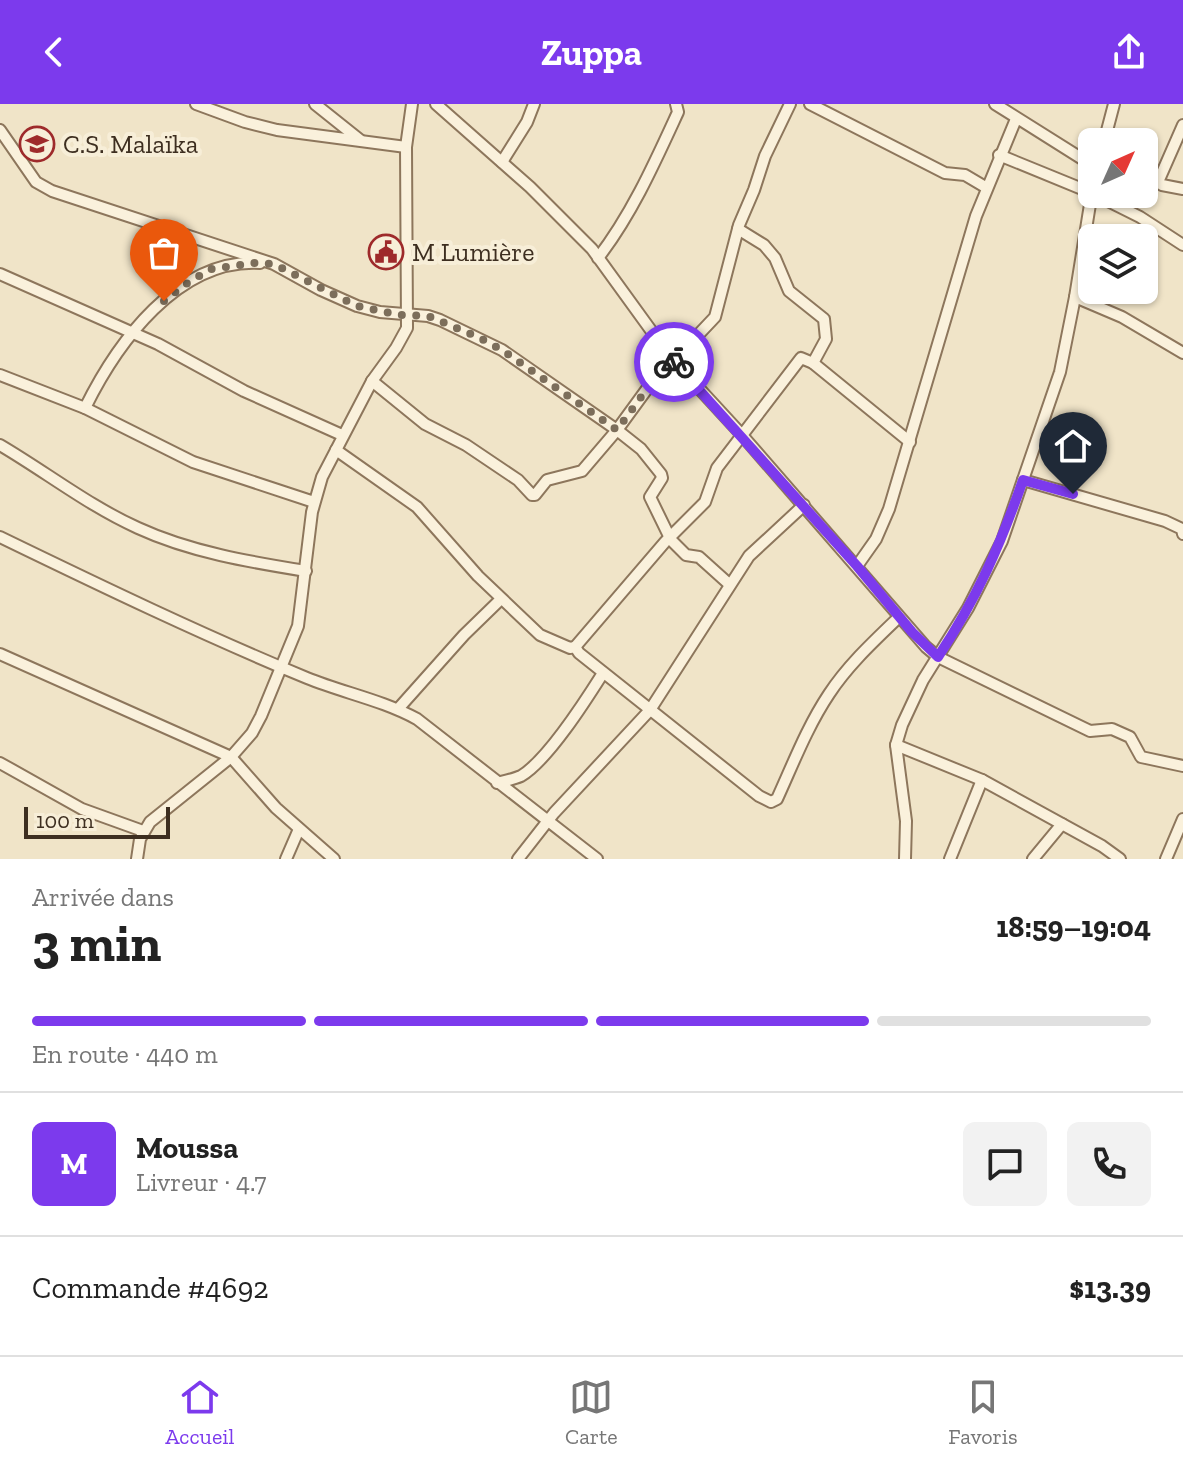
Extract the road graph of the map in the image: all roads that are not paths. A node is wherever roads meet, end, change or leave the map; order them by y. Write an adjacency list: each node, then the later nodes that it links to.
1 (196, 104): 15 (street)
2 (315, 104): 15 (street)
3 (412, 104): 16 (street)
4 (436, 104): 19 (street)
5 (534, 104): 19 (street)
6 (676, 104): 28 (street)
7 (790, 104): 26 (street)
8 (810, 104): 22 (street)
9 (995, 104): 11 (street)
10 (1114, 104): 13 (street)
11 (1016, 119): 17 (street); 18 (street)
12 (1183, 125): 20 (street)
13 (1108, 128)
14 (0, 130): 29 (street)
15 (360, 140): 16 (street)
16 (406, 147): 32 (street)
17 (999, 155): 21 (street); 22 (street)
18 (1078, 157)
19 (502, 162): 28 (street)
20 (1158, 182): 23 (street)
21 (1078, 187)
22 (987, 188): 43 (street)
23 (1183, 189)
24 (1090, 208): 31 (street)
25 (1122, 208): 27 (street)
26 (738, 229): 35 (street); 36 (street)
27 (1183, 245)
28 (598, 258): 35 (street)
29 (274, 264): 32 (street); 33 (street)
30 (0, 274): 33 (street)
31 (1075, 297): 34 (street); 46 (street)
32 (408, 314): 38 (street); 40 (street)
33 (132, 333): 39 (street); 42 (street)
34 (1183, 353)
35 (671, 358): 40 (street); 41 (street)
36 (813, 363): 41 (street); 43 (street)
37 (0, 375): 39 (street)
38 (372, 381): 40 (street); 42 (street)
39 (85, 408): 47 (street)
40 (617, 430): 50 (street)
41 (741, 434): 48 (street); 50 (street)
42 (342, 435): 45 (street)
43 (910, 442): 52 (street)
44 (0, 445): 53 (street)
45 (336, 450): 47 (street); 55 (street)
46 (1023, 480): 49 (street); 59 (street)
47 (314, 502): 53 (street)
48 (804, 505): 52 (street); 54 (street)
49 (1183, 534)
50 (670, 535): 54 (street); 57 (street)
51 (0, 537): 60 (street)
52 (857, 566): 56 (street)
53 (306, 571): 60 (street)
54 (729, 584): 63 (street)
55 (501, 599): 57 (street); 62 (street)
56 (899, 617): 59 (street); 63 (street)
57 (575, 647): 61 (street)
58 (0, 654): 65 (street)
59 (938, 657): 64 (street); 67 (street)
60 (283, 667): 62 (street); 65 (street)
61 (603, 673): 63 (street); 69 (street)
62 (398, 709): 69 (street)
63 (650, 710): 71 (street)
64 (896, 745): 68 (street); 80 (street)
65 (231, 757): 73 (street); 74 (street)
66 (0, 763): 74 (street)
67 (1183, 766)
68 (982, 780): 72 (street); 81 (street)
69 (497, 783): 71 (street)
70 (1183, 819): 84 (street)
71 (547, 821): 78 (street); 79 (street)
72 (1062, 824): 82 (street); 83 (street)
73 (299, 829): 76 (street); 77 (street)
74 (143, 831): 75 (street)
75 (137, 859)
76 (286, 859)
77 (334, 859)
78 (518, 859)
79 (597, 859)
80 (905, 859)
81 (950, 859)
82 (1033, 859)
83 (1120, 859)
84 (1166, 859)

